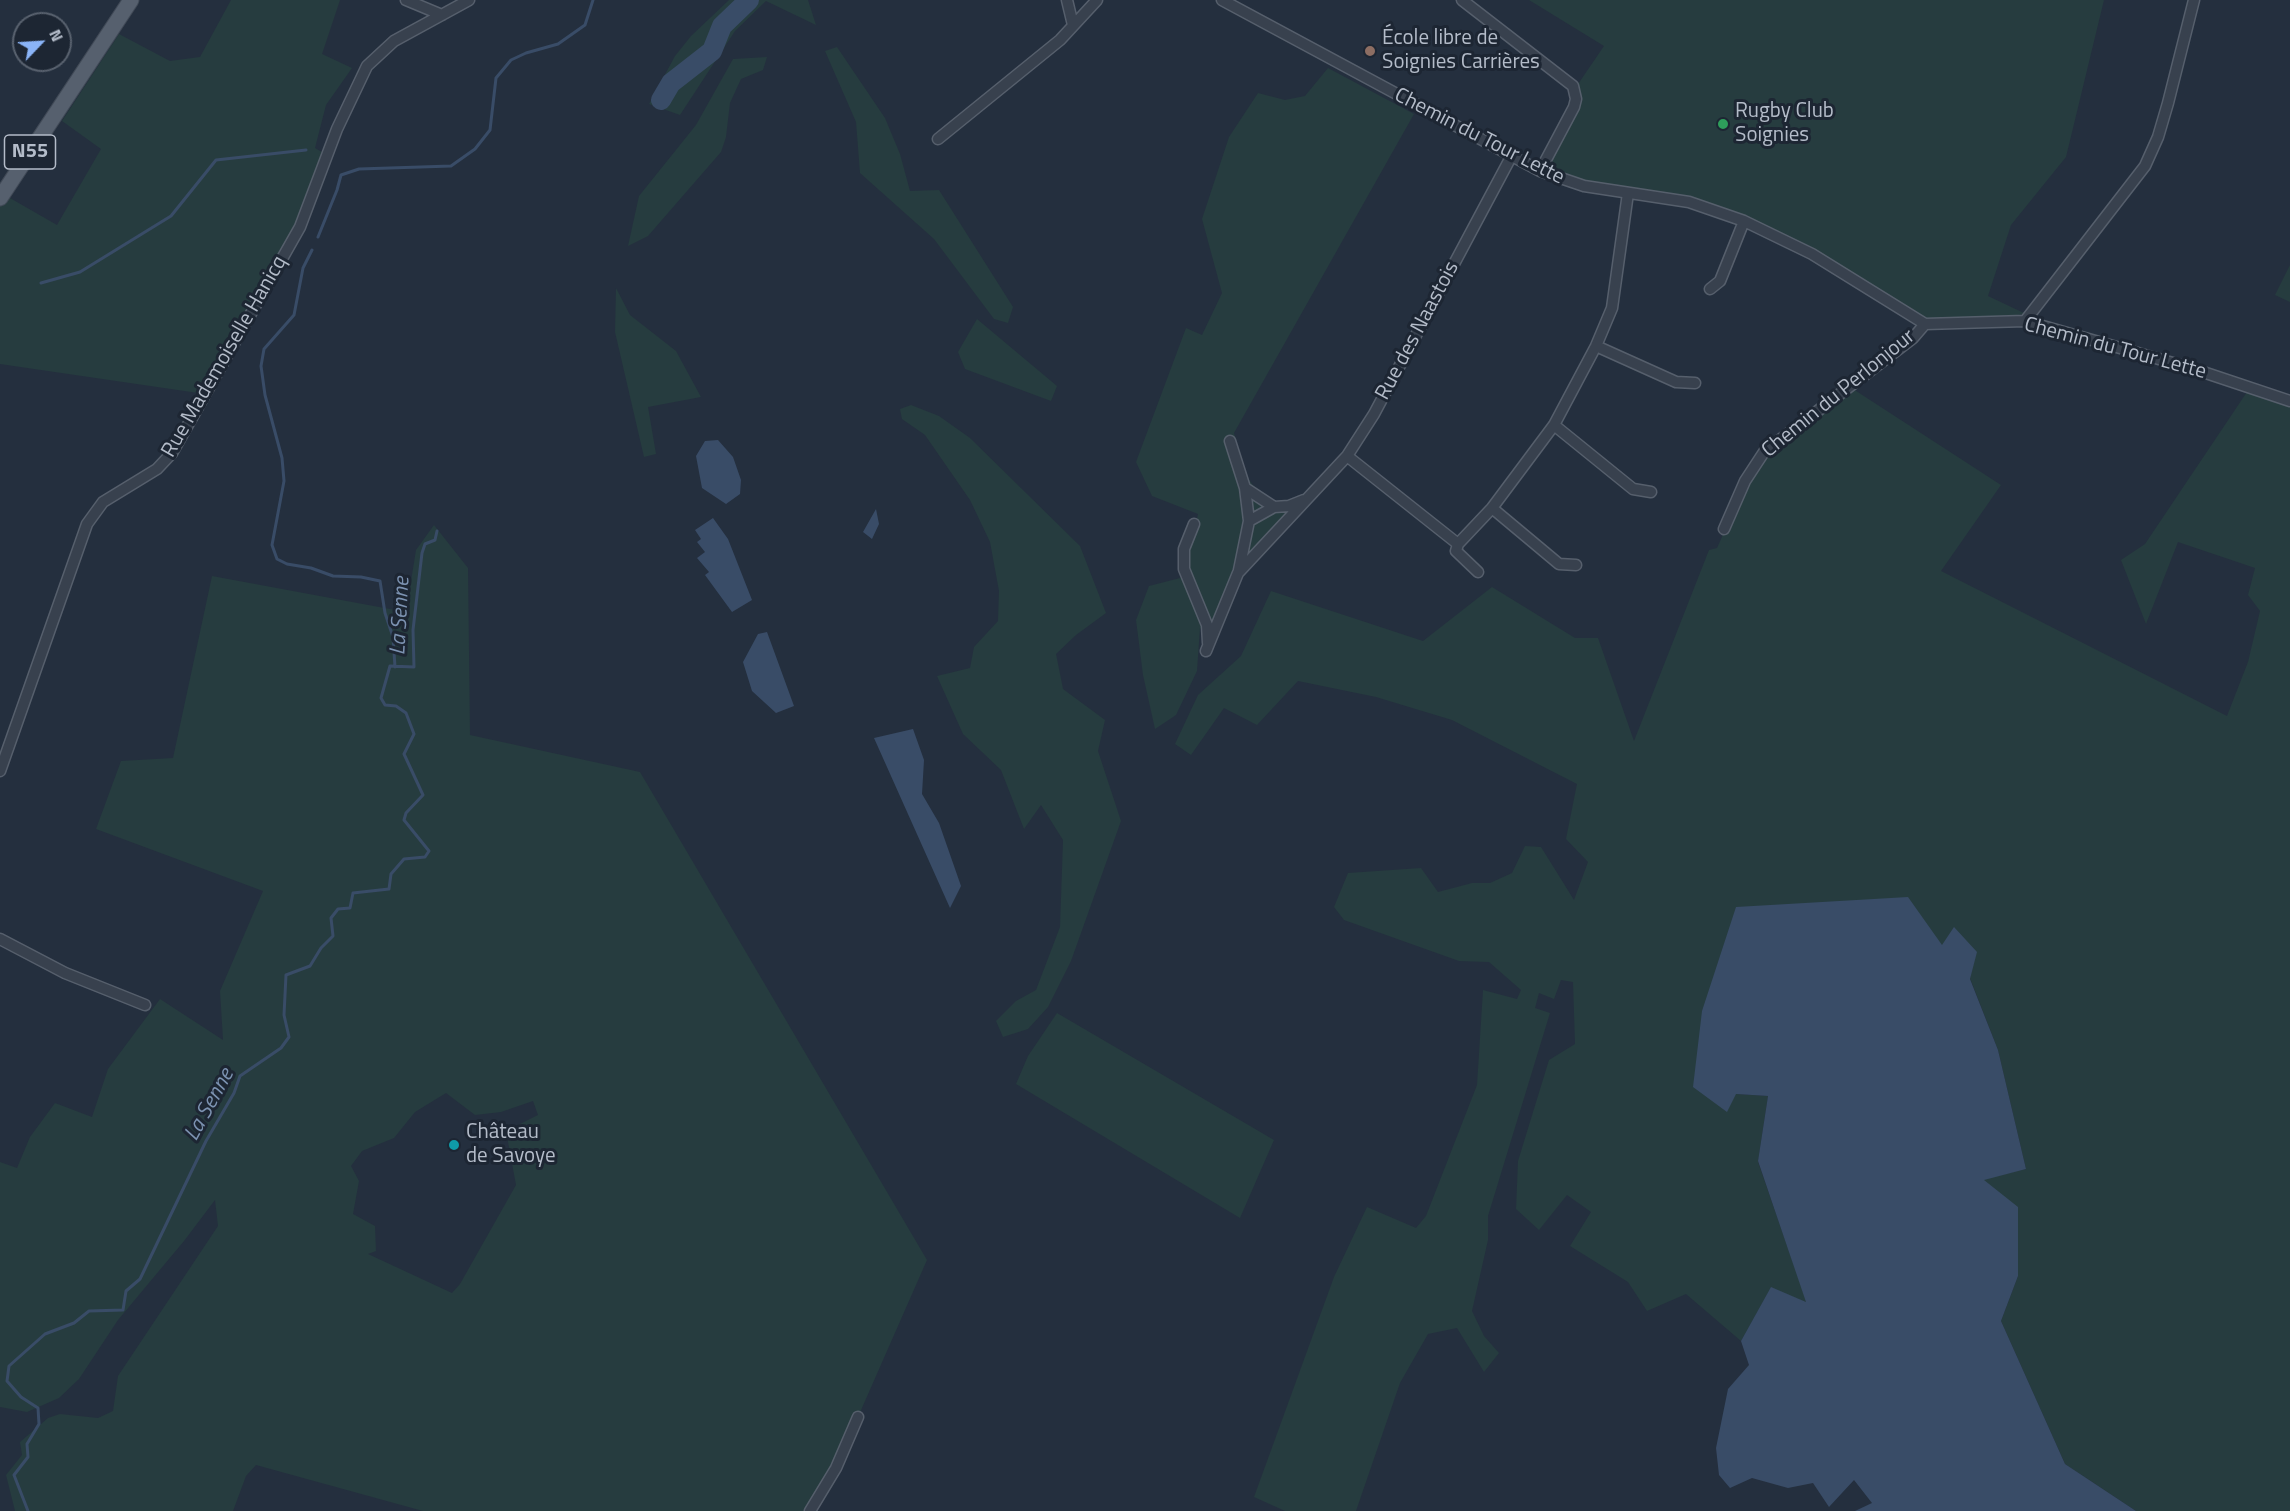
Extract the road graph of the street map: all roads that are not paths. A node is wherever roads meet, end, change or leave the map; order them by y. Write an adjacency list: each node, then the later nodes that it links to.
1 (131, 0): 15 (main road, N55)
2 (406, 0): 9 (street)
3 (469, 0): 9 (street, Rue Mademoiselle Hanicq)
4 (1067, 0): 10 (street)
5 (1097, 0): 10 (street)
6 (1222, 0): 12 (street, Chemin du Tour Lette)
7 (1462, 0): 13 (street)
8 (2194, 0): 18 (street)
9 (442, 15): 40 (street, Rue Mademoiselle Hanicq)
10 (1073, 25): 11 (street)
11 (938, 139)
12 (1511, 157): 13 (street, Chemin du Tour Lette); 25 (street, Rue des Naastois)
13 (1540, 171): 14 (street, Chemin du Tour Lette)
14 (1628, 193): 16 (street, Chemin du Tour Lette); 20 (street)
15 (0, 198)
16 (1744, 220): 17 (street); 19 (street, Chemin du Tour Lette)
17 (1710, 289)
18 (2025, 321): 19 (street, Chemin du Tour Lette); 22 (street, Chemin du Tour Lette)
19 (1925, 324): 33 (street, Chemin du Perlonjour)
20 (1596, 346): 21 (street); 23 (street)
21 (1695, 383)
22 (2290, 401)
23 (1554, 425): 27 (street); 30 (street)
24 (1230, 441): 26 (street, Rue des Naastois)
25 (1347, 456): 28 (street, Rue des Naastois); 34 (street)
26 (1245, 488): 29 (street); 31 (street, Rue des Naastois)
27 (1651, 492)
28 (1311, 495): 29 (street, Rue des Naastois); 37 (street, Rue des Naastois)
29 (1274, 507): 31 (street, Rue des Naastois)
30 (1492, 508): 34 (street); 35 (street)
31 (1249, 521): 37 (street, Rue des Naastois)
32 (1194, 524): 38 (street, Rue des Naastois)
33 (1724, 530)
34 (1458, 544): 36 (street)
35 (1576, 565)
36 (1478, 572)
37 (1238, 573): 39 (street, Rue des Naastois)
38 (1202, 612): 39 (street); 39 (street, Rue des Naastois)
39 (1221, 615)
40 (2, 758): 41 (street, Rue Mademoiselle Hanicq)
41 (0, 771)
42 (0, 939): 43 (street)
43 (145, 1005)
44 (858, 1417): 45 (street)
45 (810, 1511)

